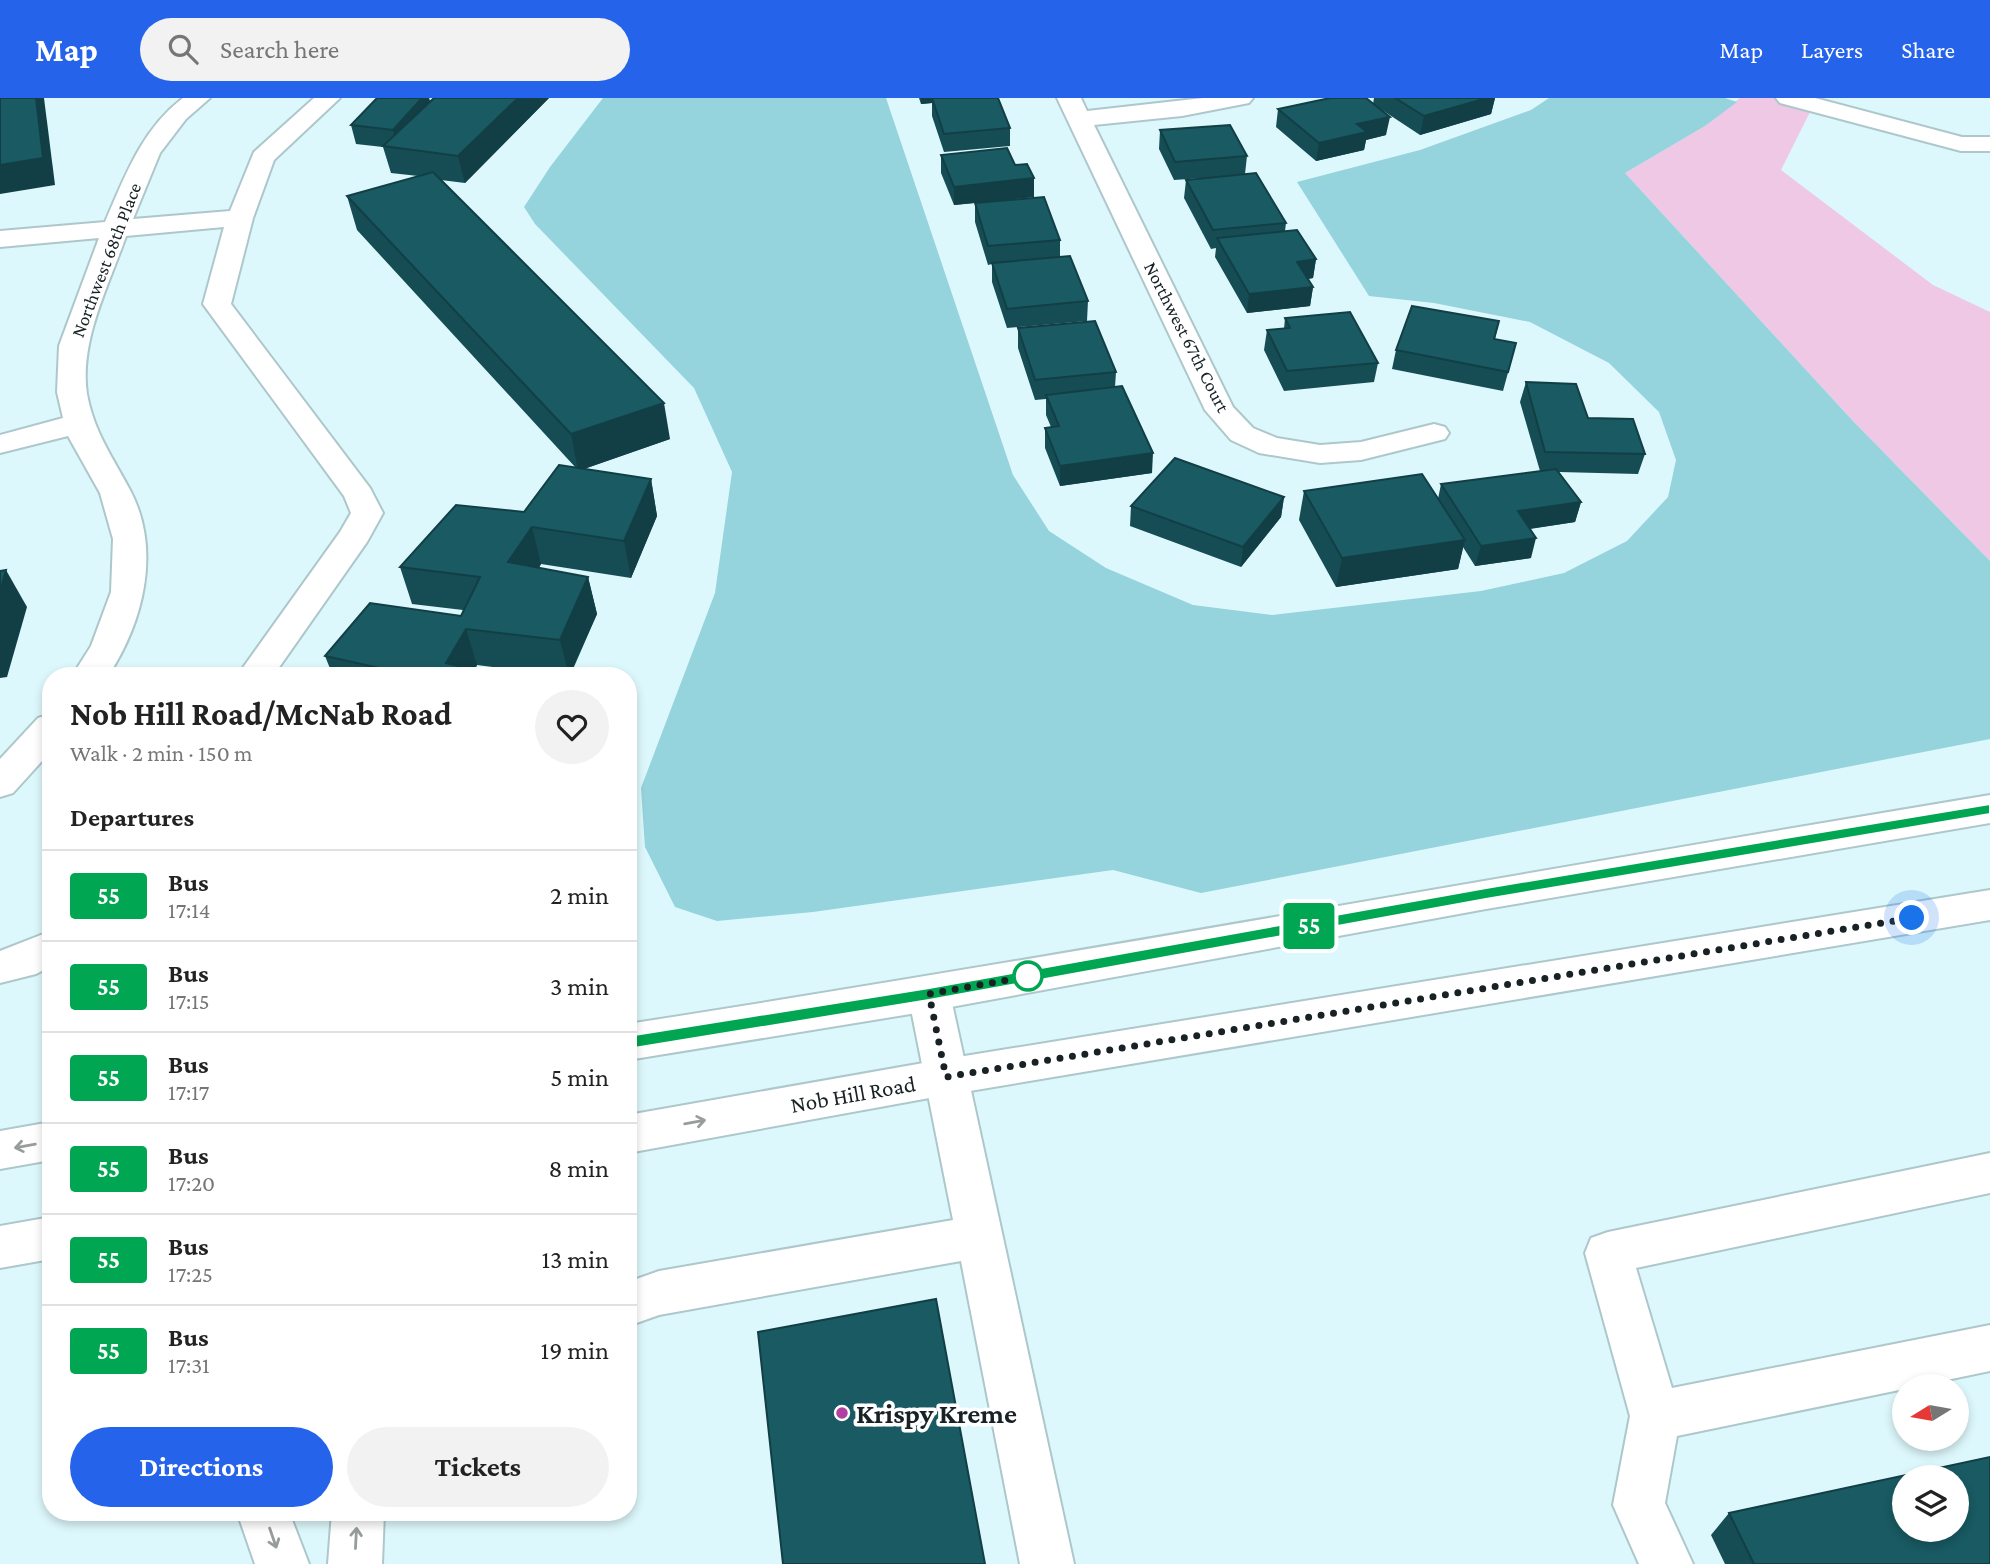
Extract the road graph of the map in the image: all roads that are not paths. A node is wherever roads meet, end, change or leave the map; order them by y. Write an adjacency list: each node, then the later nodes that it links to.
1 (198, 98): 10 (street, Northwest 68th Place)
2 (328, 98): 9 (street)
3 (1241, 98): 5 (street)
4 (1788, 98): 6 (street)
5 (1074, 109): 13 (street, Northwest 67th Court)
6 (1961, 144): 7 (street); 8 (street)
7 (1990, 144)
8 (1990, 162)
9 (240, 218): 10 (street); 16 (street)
10 (116, 228): 11 (street); 12 (street, Northwest 68th Place)
11 (0, 239)
12 (80, 423): 14 (street); 15 (street, Northwest 68th Place)
13 (1434, 433)
14 (0, 444)
15 (95, 667)
16 (260, 667)
17 (42, 737): 18 (street)
18 (0, 783)
19 (1990, 809): 23 (street)
20 (1990, 905): 25 (street, Nob Hill Road)
21 (42, 951): 22 (street)
22 (0, 967)
23 (929, 994): 24 (street); 25 (street)
24 (637, 1041)
25 (946, 1077): 26 (street, Nob Hill Road, one-way to 25); 30 (street)
26 (637, 1132)
27 (42, 1143): 28 (street, one-way to 28)
28 (0, 1150)
29 (1990, 1173): 35 (street)
30 (979, 1237): 33 (street); 40 (street)
31 (42, 1240): 32 (street)
32 (0, 1247)
33 (637, 1301)
34 (1990, 1348): 35 (street)
35 (1655, 1416): 41 (street)
36 (266, 1521): 38 (street, one-way to 38)
37 (357, 1521): 39 (street, one-way to 37)
38 (282, 1564)
39 (355, 1564)
40 (1047, 1564)
41 (1666, 1564)

